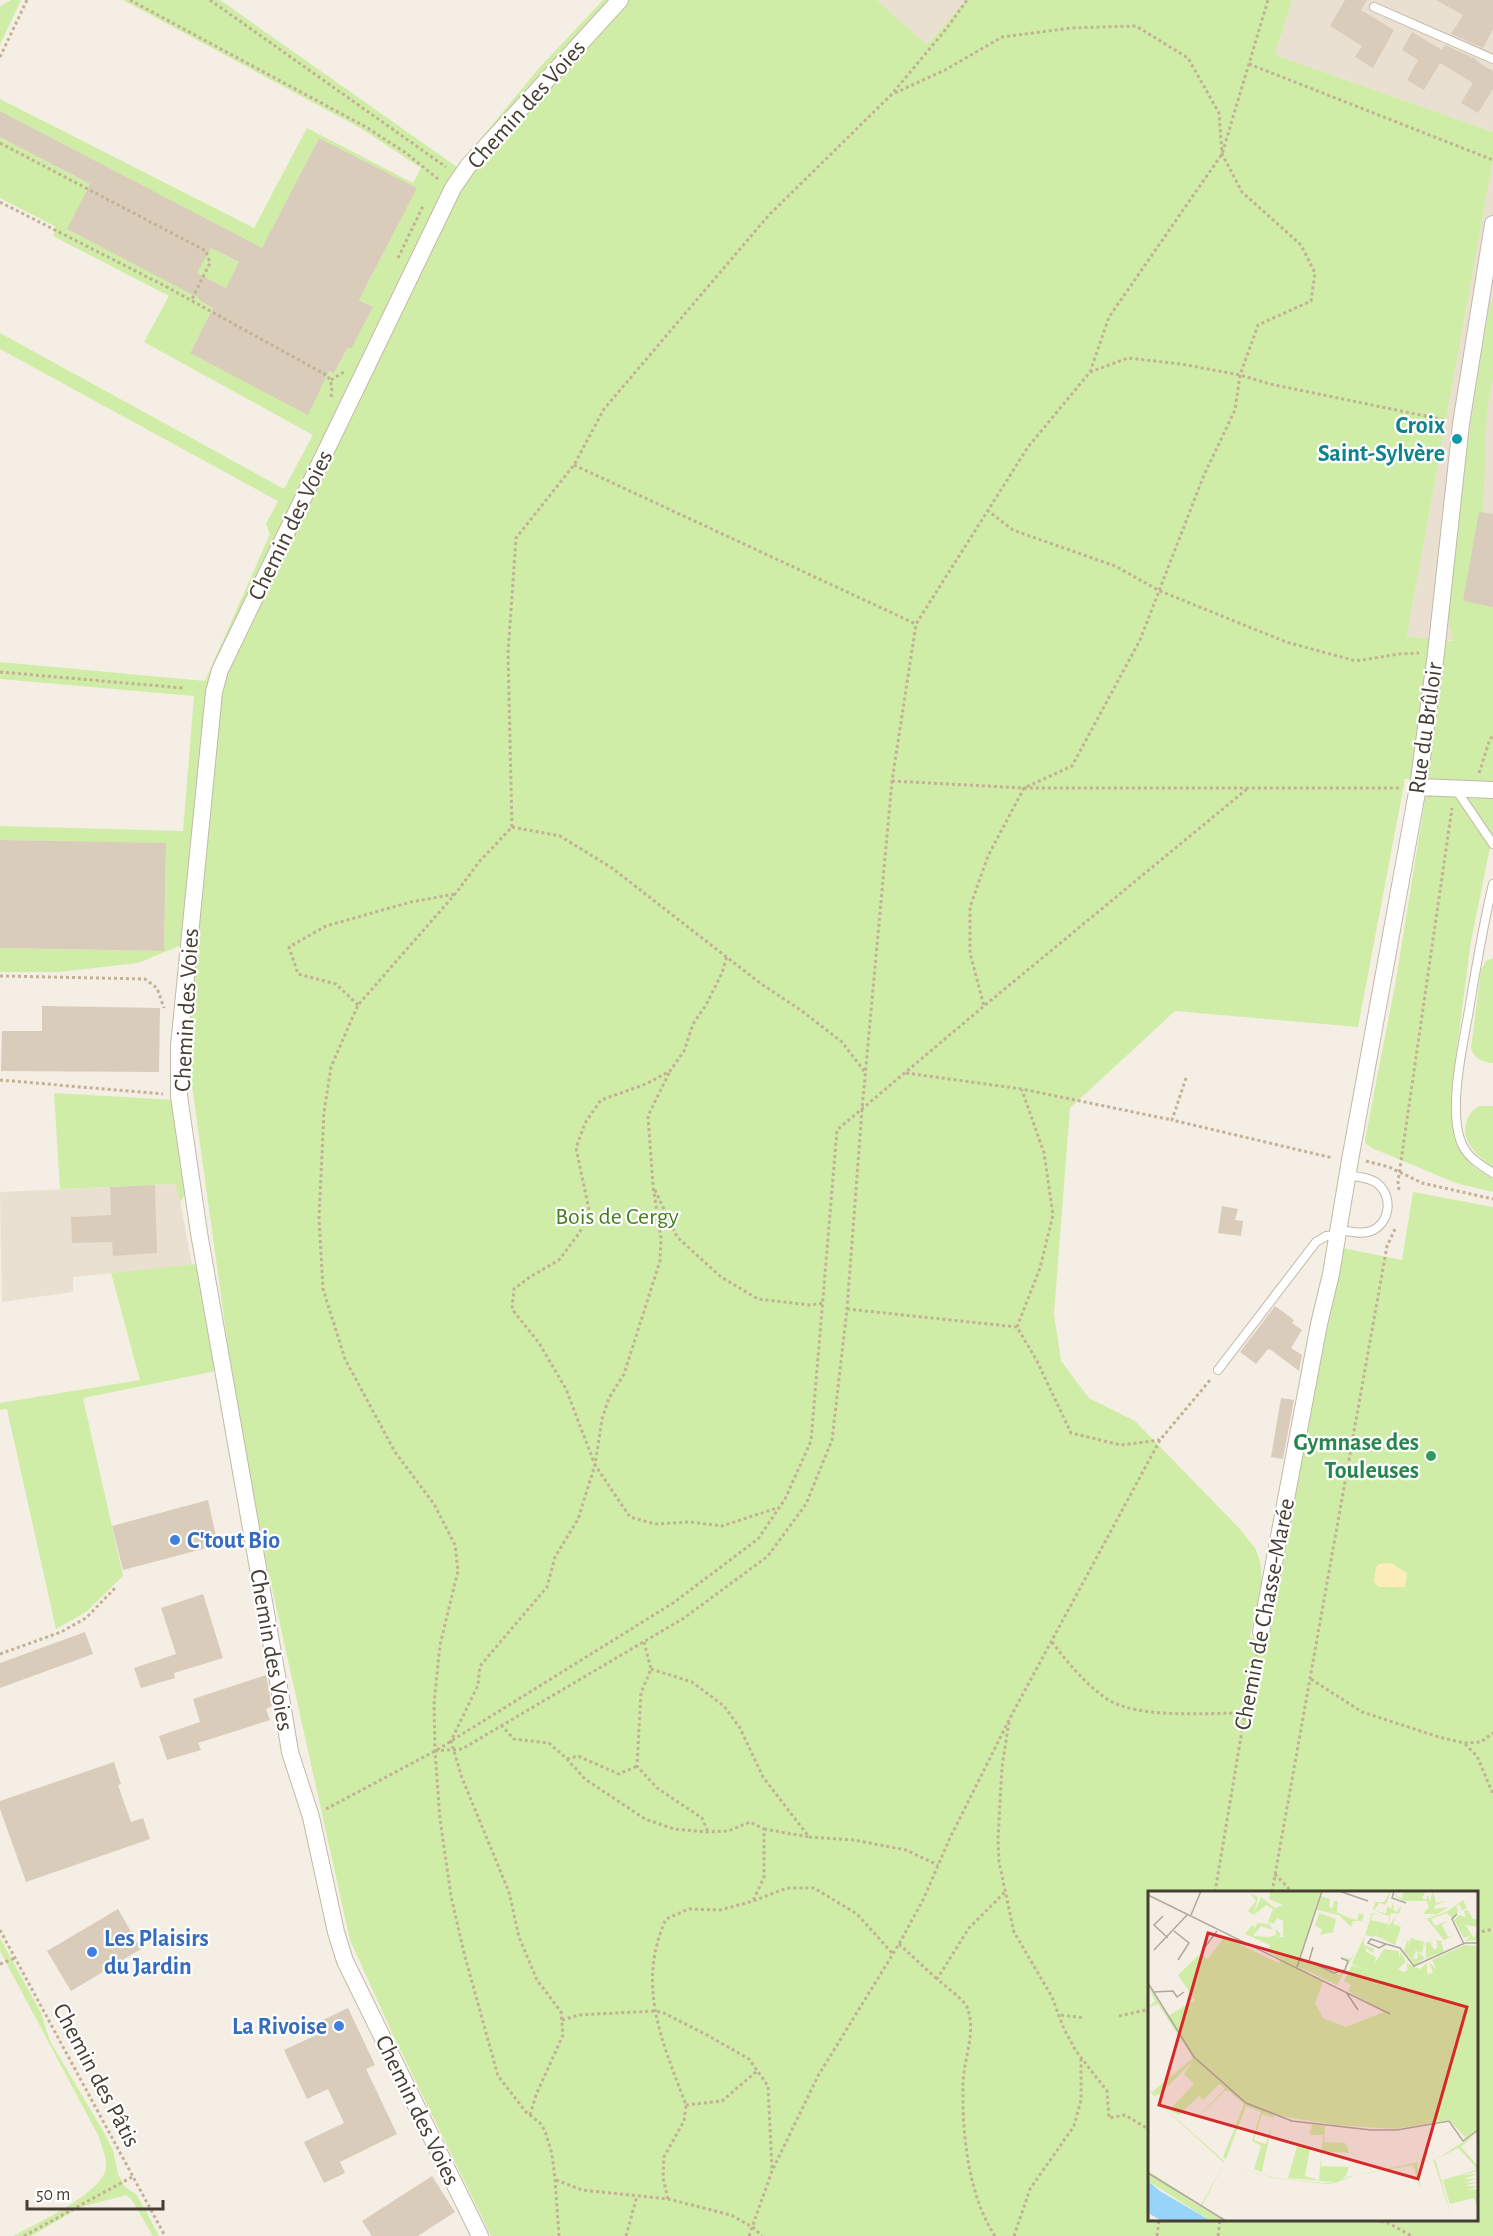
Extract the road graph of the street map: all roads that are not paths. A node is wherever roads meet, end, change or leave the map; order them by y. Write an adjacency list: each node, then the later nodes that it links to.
1 (620, 0): 15 (street, Chemin des Voies)
2 (1374, 7): 3 (lane)
3 (1493, 59)
4 (1493, 224): 5 (street, Rue du Brûloir)
5 (1418, 787): 6 (street); 10 (street, Rue du Brûloir)
6 (1455, 788): 7 (street); 8 (lane)
7 (1493, 790)
8 (1493, 844)
9 (1493, 884): 11 (lane)
10 (1348, 1167): 12 (street, Rue du Brûloir); 12 (lane)
11 (1493, 1173)
12 (1338, 1232): 13 (lane); 14 (street, Chemin de Chasse-Marée)
13 (1218, 1370)
14 (1262, 1632)
15 (480, 2236)

